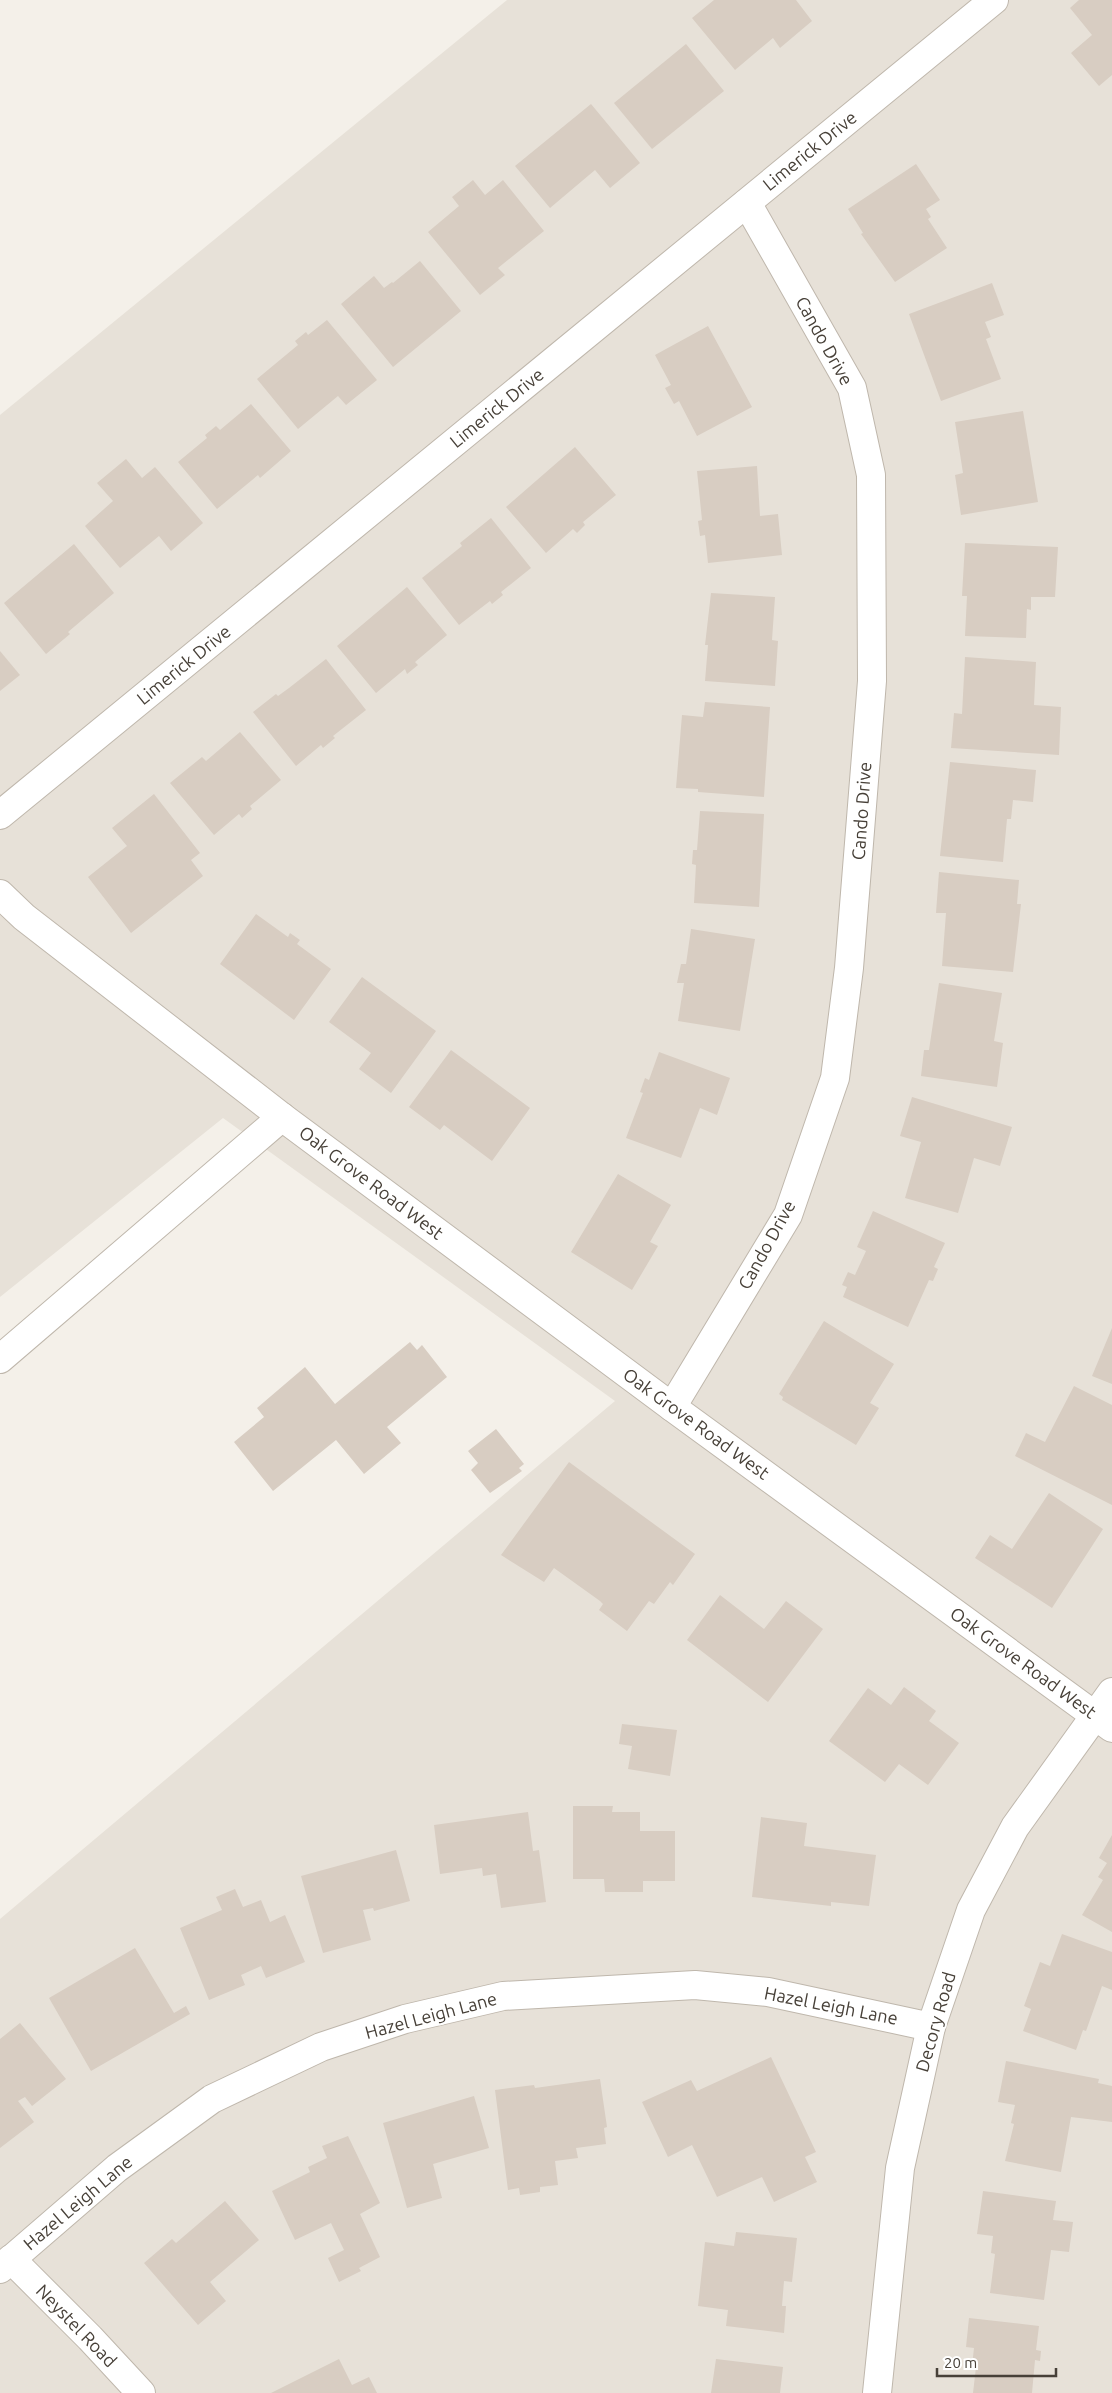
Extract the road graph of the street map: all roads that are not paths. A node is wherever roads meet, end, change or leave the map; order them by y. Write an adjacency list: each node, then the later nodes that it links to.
1 (994, 0): 2 (street, Limerick Drive)
2 (747, 203): 3 (street, Limerick Drive); 7 (street, Cando Drive)
3 (0, 816)
4 (0, 894): 5 (street, Oak Grove Road West)
5 (282, 1117): 6 (street, Oak Grove Road West); 7 (street, Oak Grove Road West)
6 (0, 1359)
7 (672, 1407): 9 (street, Oak Grove Road West)
8 (1112, 1692): 9 (street, Decory Road)
9 (1104, 1722): 10 (street, Decory Road)
10 (931, 2027): 11 (street, Hazel Leigh Lane); 13 (street, Decory Road)
11 (5, 2264): 12 (street, Neystel Road)
12 (141, 2393)
13 (877, 2393)

